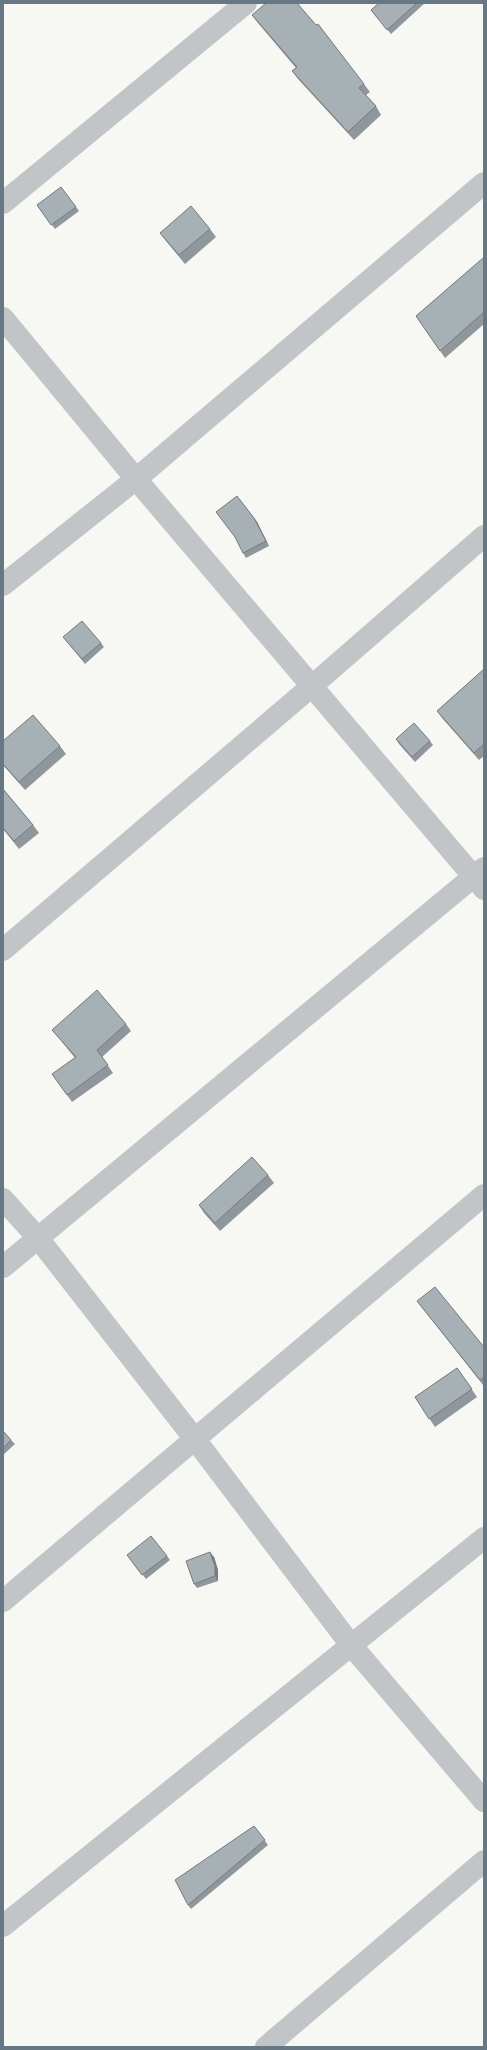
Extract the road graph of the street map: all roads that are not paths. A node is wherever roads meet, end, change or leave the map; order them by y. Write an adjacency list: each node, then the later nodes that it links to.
1 (246, 3): 3 (street)
2 (484, 183): 5 (street)
3 (3, 203)
4 (3, 318): 5 (street)
5 (136, 479): 7 (street); 8 (street)
6 (484, 536): 8 (street)
7 (3, 585)
8 (312, 686): 9 (street); 10 (street)
9 (481, 878): 13 (street)
10 (3, 950)
11 (484, 1195): 15 (street)
12 (3, 1199): 13 (street)
13 (38, 1238): 14 (street); 15 (street)
14 (3, 1267)
15 (194, 1438): 17 (street); 18 (street)
16 (484, 1538): 18 (street)
17 (3, 1601)
18 (351, 1645): 19 (street); 21 (street)
19 (484, 1801)
20 (484, 1862): 22 (street)
21 (3, 1926)
22 (266, 2047)

